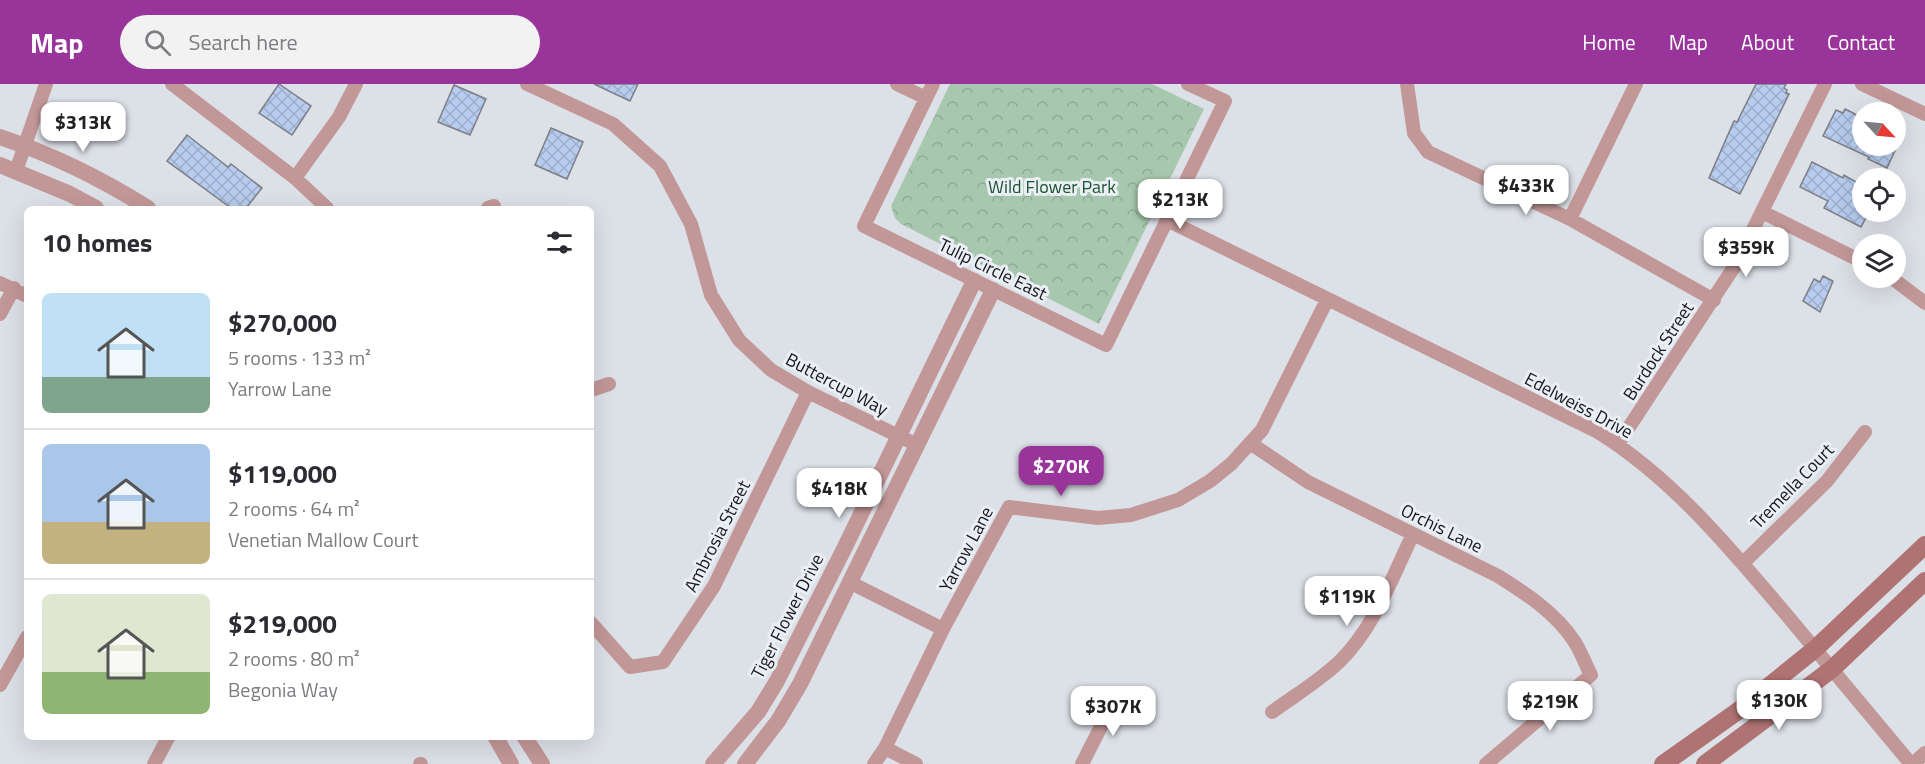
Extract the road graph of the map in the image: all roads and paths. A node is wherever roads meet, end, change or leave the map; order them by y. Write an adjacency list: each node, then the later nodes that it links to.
1 (46, 84): 15 (street)
2 (172, 84): 18 (street)
3 (357, 84): 18 (street)
4 (527, 84): 38 (street, Buttercup Way)
5 (897, 84): 12 (street)
6 (933, 84): 12 (street)
7 (1188, 84): 24 (street)
8 (1407, 84): 23 (street)
9 (1636, 84): 23 (street)
10 (1825, 84): 22 (street, Burdock Street)
11 (1862, 84): 13 (street)
12 (926, 98): 26 (street, Tulip Circle East)
13 (1925, 114)
14 (0, 137): 15 (street)
15 (24, 145): 17 (street); 20 (street)
16 (0, 165): 17 (street)
17 (16, 171): 19 (street)
18 (295, 178): 21 (street)
19 (92, 206)
20 (144, 206)
21 (325, 206)
22 (1762, 212): 25 (street); 33 (street, Burdock Street)
23 (1570, 219): 33 (street)
24 (1167, 220): 30 (street, Tulip Circle East); 32 (street, Edelweiss Drive)
25 (1852, 257)
26 (974, 281): 30 (street, Tulip Circle East); 40 (street, Tiger Flower Drive)
27 (0, 283): 28 (street)
28 (14, 288): 31 (street); 35 (street)
29 (1905, 288): 34 (street)
30 (993, 290): 43 (street)
31 (24, 294)
32 (1327, 300): 41 (street, Yarrow Lane); 42 (street, Edelweiss Drive)
33 (1713, 300): 42 (street, Burdock Street)
34 (1925, 303)
35 (0, 314)
36 (609, 384): 37 (street)
37 (594, 389)
38 (808, 392): 40 (street, Buttercup Way); 49 (street, Ambrosia Street)
39 (1865, 432): 46 (street, Tremella Court)
40 (899, 436): 43 (street, Buttercup Way); 65 (street, Tiger Flower Drive)
41 (1250, 443): 44 (street, Orchis Lane); 50 (street, Yarrow Lane)
42 (1618, 444): 46 (street, Edelweiss Drive)
43 (917, 445): 48 (street)
44 (1413, 534): 56 (street); 70 (street, Orchis Lane)
45 (1925, 545): 52 (main road)
46 (1743, 562): 52 (street, Edelweiss Drive)
47 (1925, 581): 53 (main road)
48 (851, 583): 50 (street); 66 (street)
49 (594, 626)
50 (943, 629): 60 (street, Yarrow Lane)
51 (24, 642): 54 (street)
52 (1815, 649): 53 (street, Edelweiss Drive); 71 (main road)
53 (1832, 669): 72 (main road); 73 (street, Edelweiss Drive)
54 (0, 685)
55 (1116, 697): 69 (street)
56 (1272, 712)
57 (167, 740): 62 (street)
58 (497, 740): 63 (street)
59 (527, 740): 64 (street)
60 (885, 748): 67 (street, Yarrow Lane); 68 (street)
61 (1925, 753): 73 (street)
62 (154, 764)
63 (511, 764)
64 (543, 764)
65 (713, 764)
66 (745, 764)
67 (874, 764)
68 (916, 764)
69 (1082, 764)
70 (1486, 764)
71 (1663, 764)
72 (1705, 764)
73 (1912, 764)

